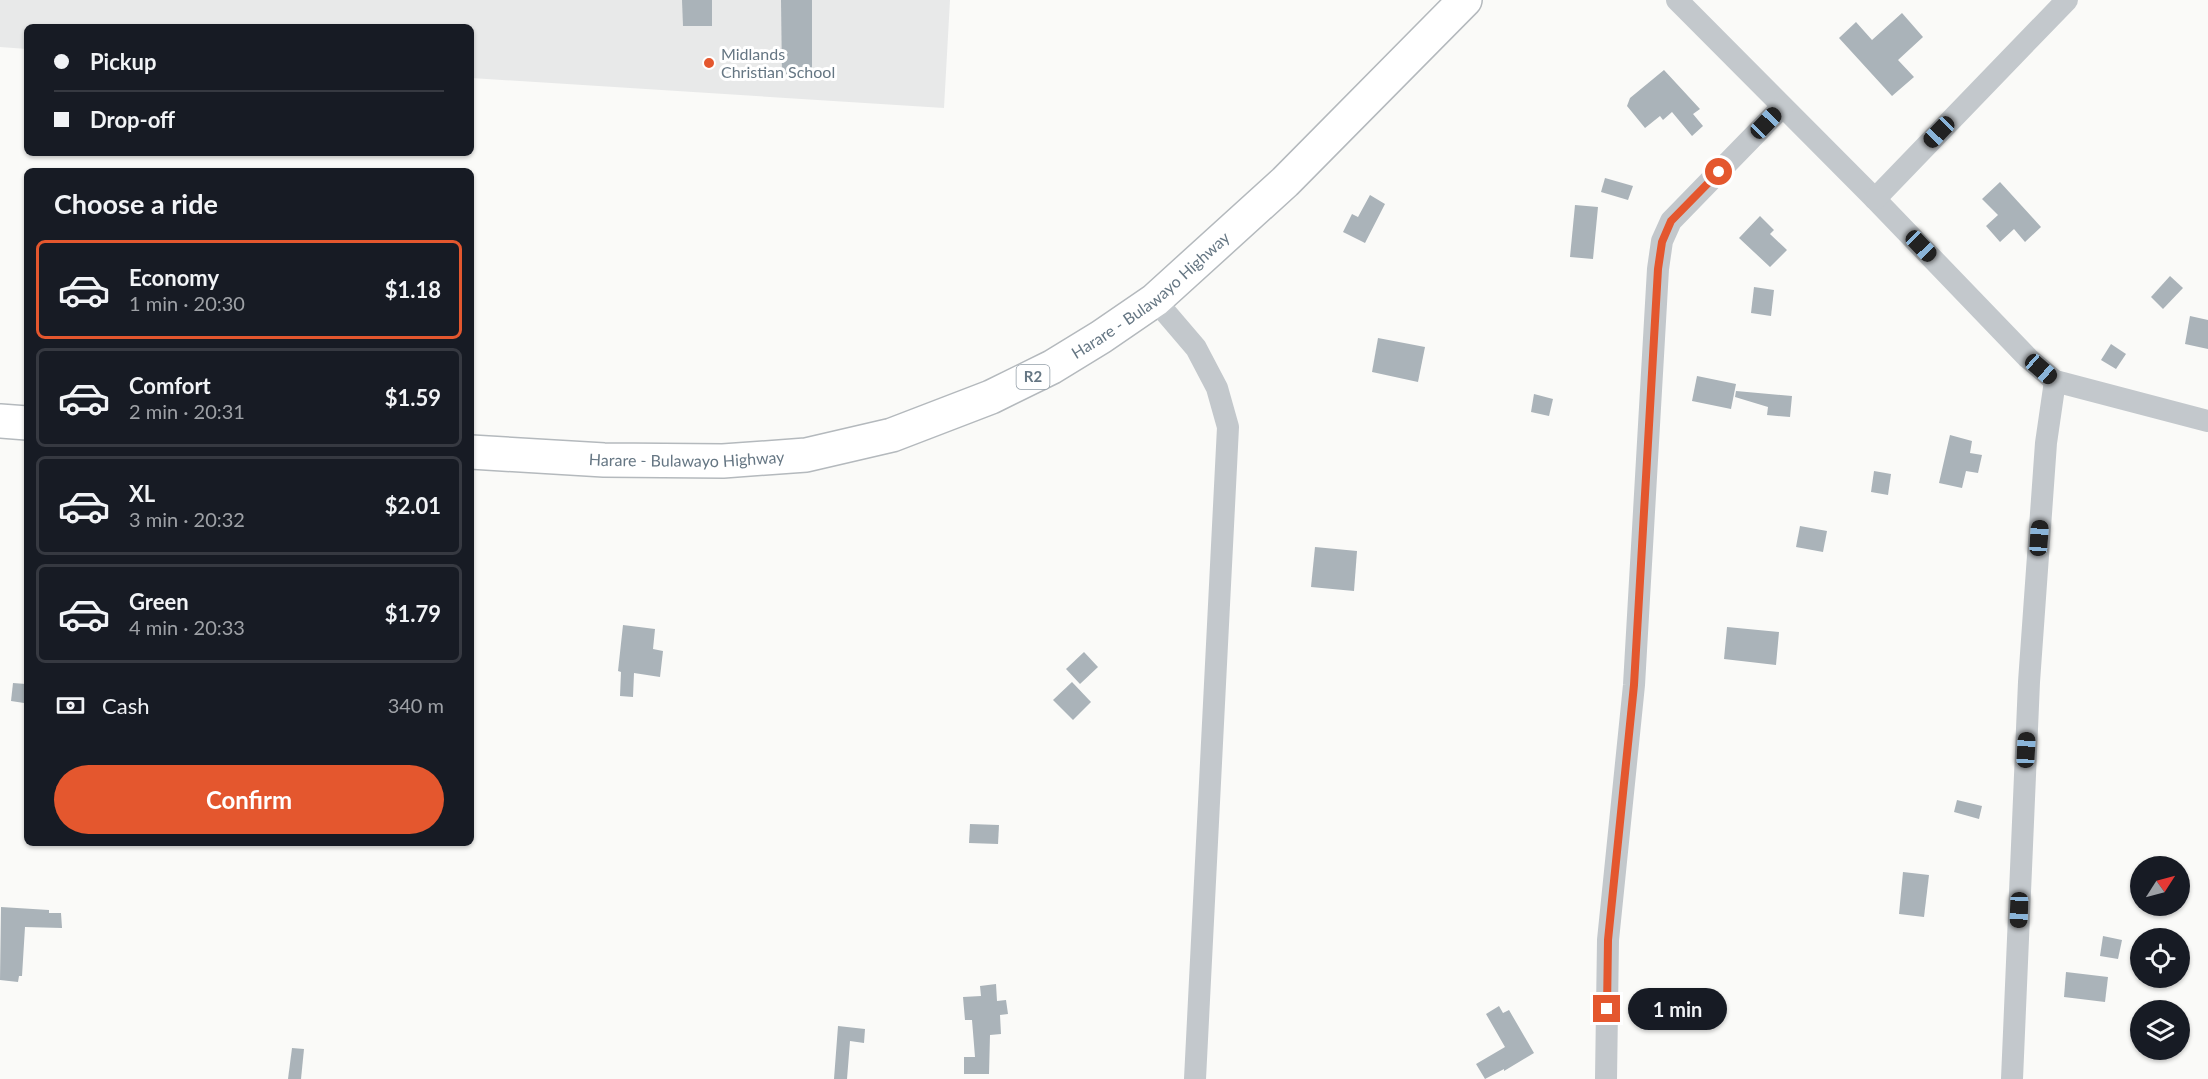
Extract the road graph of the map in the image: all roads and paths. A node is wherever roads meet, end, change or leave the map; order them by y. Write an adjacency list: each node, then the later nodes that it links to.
1 (1465, 0): 6 (highway, Harare - Bulawayo Highway / R2)
2 (1677, 0): 4 (street)
3 (2067, 0): 5 (street)
4 (1782, 107): 5 (street); 13 (street)
5 (1875, 198): 7 (street)
6 (1155, 300): 11 (highway, Harare - Bulawayo Highway / R2); 12 (street)
7 (2055, 381): 9 (street); 14 (street)
8 (0, 421): 10 (highway)
9 (2208, 421)
10 (24, 423)
11 (474, 452)
12 (1195, 1079)
13 (1606, 1079)
14 (2012, 1079)

